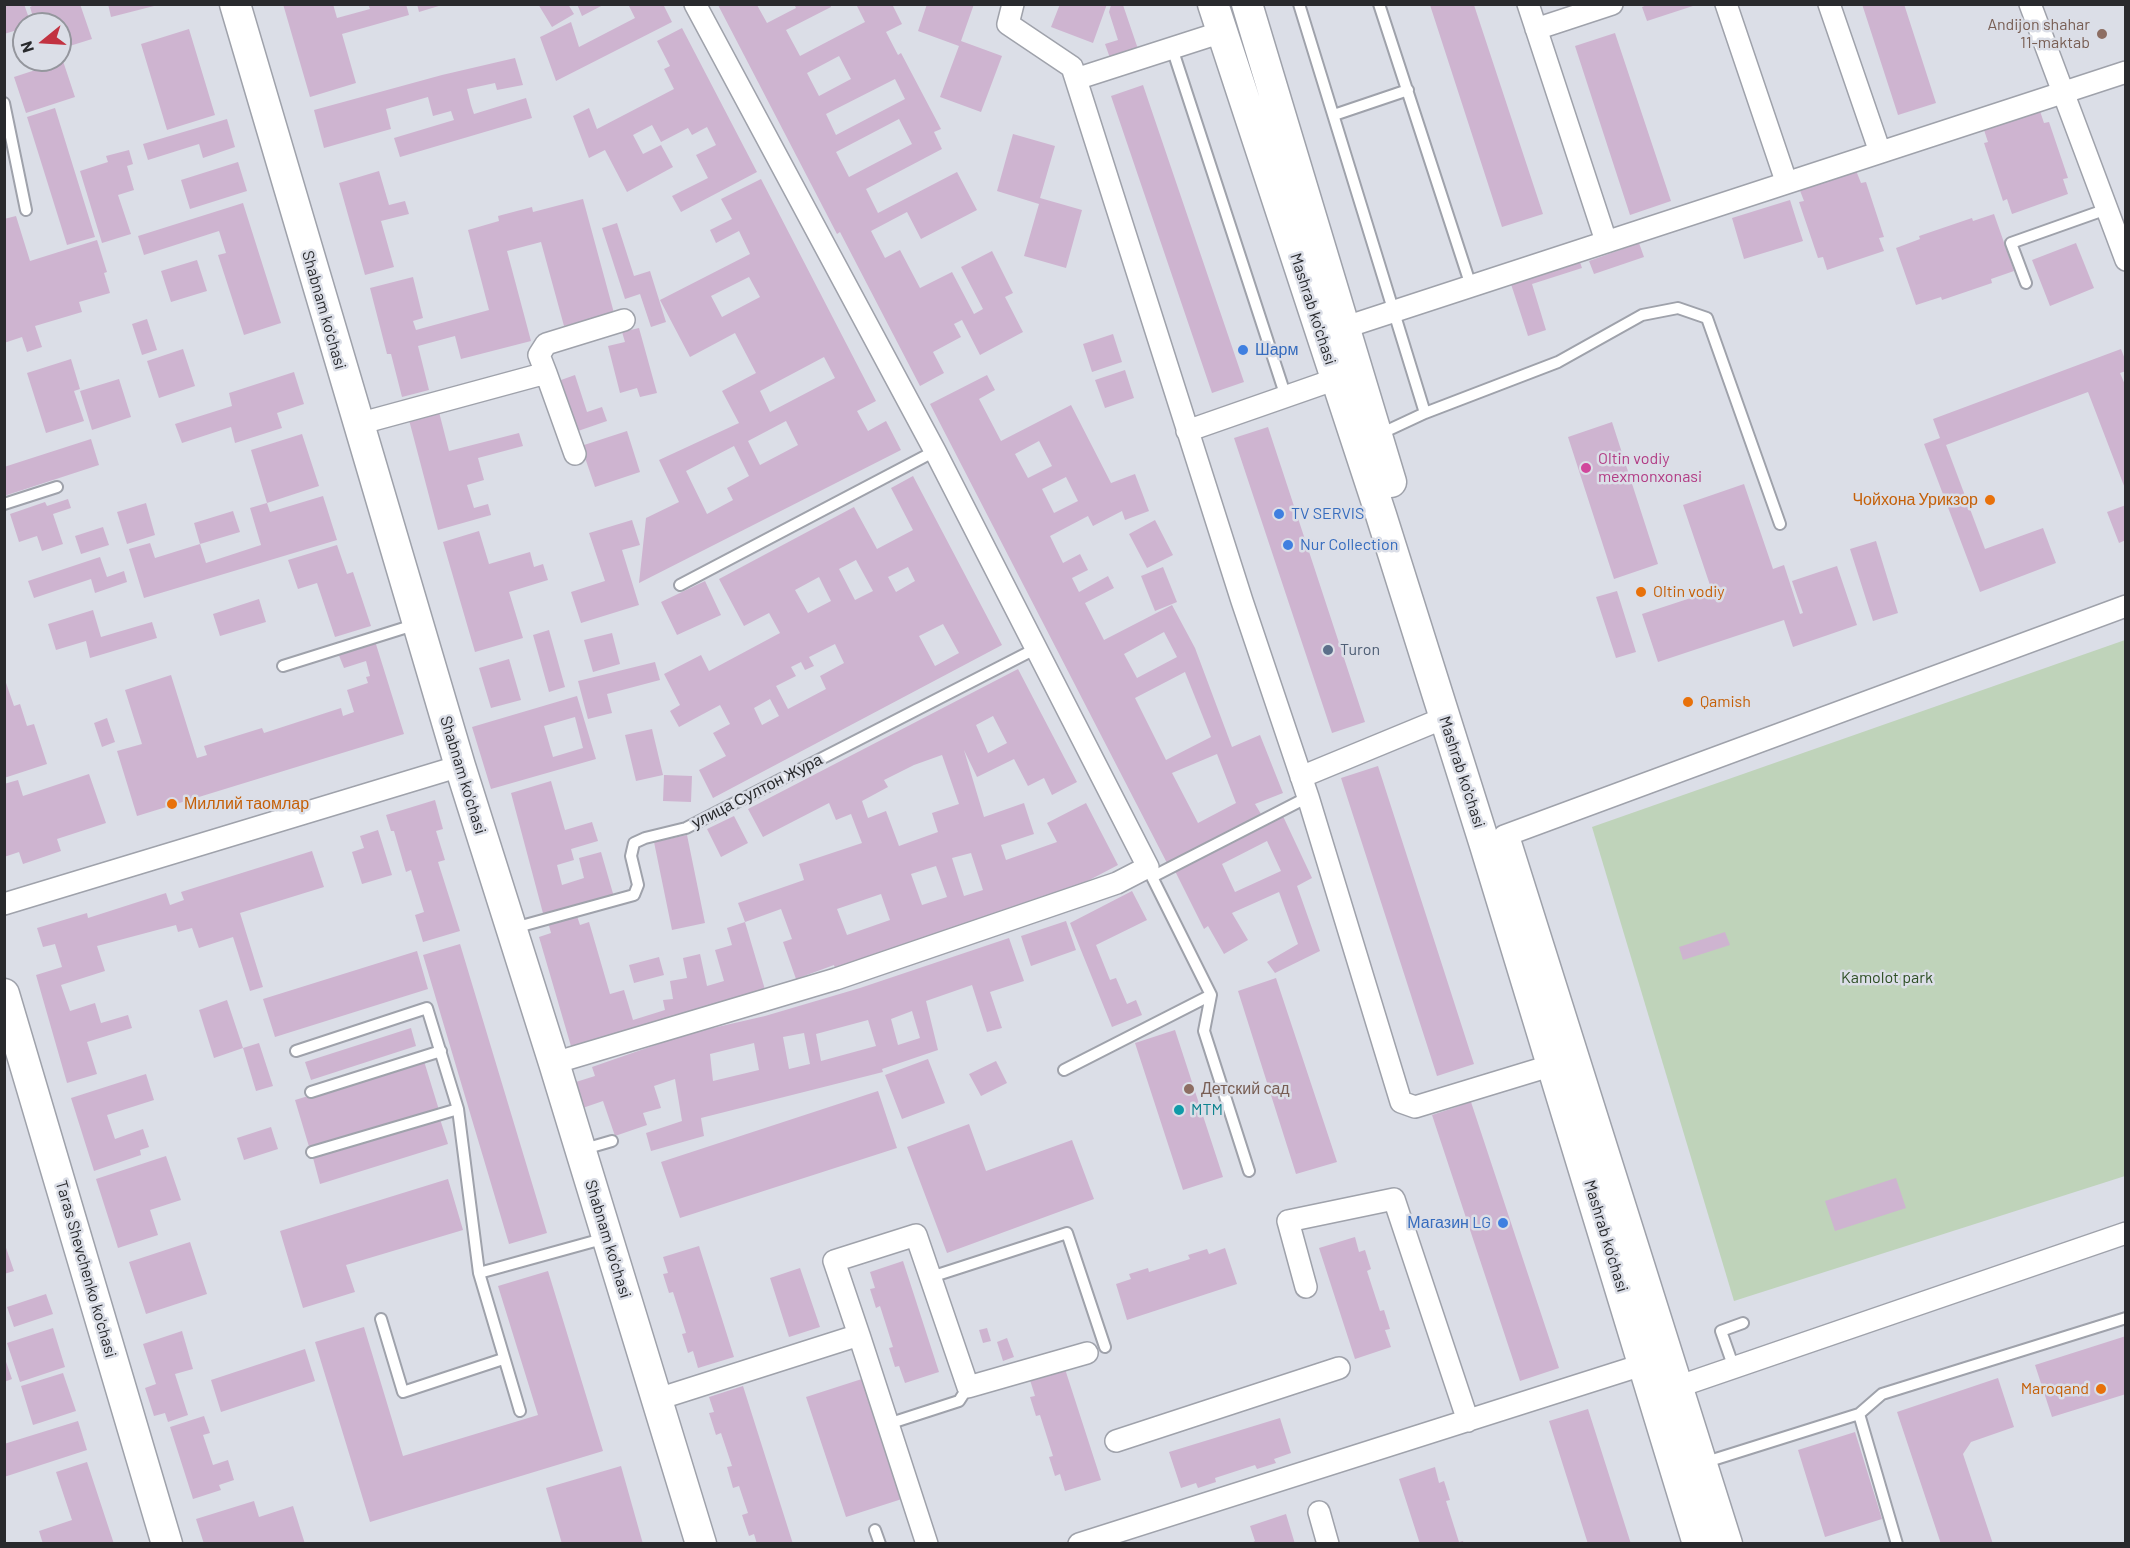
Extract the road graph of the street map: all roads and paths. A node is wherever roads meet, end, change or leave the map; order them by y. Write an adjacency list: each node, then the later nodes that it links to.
1 (235, 4): 36 (main road, Shabnam ko'chasi)
2 (695, 4): 39 (street)
3 (1013, 4): 16 (street)
4 (1247, 4): 31 (main road, Mashrab ko'chasi)
5 (1379, 4): 17 (lane)
6 (1528, 4): 13 (street)
7 (1612, 4): 13 (street)
8 (1726, 4): 22 (street)
9 (1829, 4): 21 (street)
10 (2030, 4): 18 (street)
11 (1302, 5): 20 (lane)
12 (1217, 18): 14 (street); 33 (main road, Mashrab ko'chasi)
13 (1536, 29): 25 (street)
14 (1172, 48): 16 (street); 34 (lane)
15 (2126, 72): 18 (street)
16 (1076, 79): 37 (street)
17 (1408, 90): 20 (lane); 28 (lane)
18 (2064, 94): 21 (street); 23 (street)
19 (4, 103): 24 (lane)
20 (1334, 115): 29 (lane)
21 (1880, 152): 22 (street)
22 (1786, 181): 25 (street)
23 (2107, 209): 26 (street); 27 (lane)
24 (26, 210)
25 (1606, 242): 28 (street)
26 (2126, 260)
27 (2026, 284)
28 (1471, 286): 29 (street)
29 (1393, 313): 31 (street); 35 (lane)
30 (624, 320): 32 (street)
31 (1344, 328): 38 (main road, Mashrab ko'chasi)
32 (546, 373): 36 (street); 40 (street)
33 (1336, 379): 34 (street); 43 (main road, Mashrab ko'chasi)
34 (1286, 396): 37 (street)
35 (1425, 413): 38 (lane); 44 (lane)
36 (358, 424): 47 (main road, Shabnam ko'chasi)
37 (1187, 431): 52 (street)
38 (1377, 435): 43 (main road, Mashrab ko'chasi)
39 (935, 451): 45 (lane); 48 (street)
40 (575, 454)
41 (57, 487): 42 (lane)
42 (4, 504)
43 (1390, 511): 50 (main road, Mashrab ko'chasi); 53 (main road, Mashrab ko'chasi)
44 (1780, 524)
45 (680, 585)
46 (2126, 606): 53 (street)
47 (418, 624): 49 (lane); 51 (main road, Shabnam ko'chasi)
48 (1037, 648): 54 (street); 56 (lane, улица Султон Жура)
49 (282, 666)
50 (1444, 718): 52 (street); 62 (main road, Mashrab ko'chasi)
51 (460, 766): 55 (street); 56 (main road, Shabnam ko'chasi)
52 (1305, 787): 54 (lane); 62 (street)
53 (1504, 836): 84 (main road, Mashrab ko'chasi)
54 (1150, 872): 58 (lane); 61 (street)
55 (4, 904)
56 (512, 928): 61 (main road, Shabnam ko'chasi)
57 (4, 994): 95 (main road, Taras Shevchenko ko'chasi)
58 (1211, 995): 63 (lane); 69 (lane)
59 (296, 1051): 60 (lane)
60 (441, 1051): 64 (lane); 65 (lane)
61 (554, 1063): 67 (main road, Shabnam ko'chasi)
62 (1553, 1065): 81 (main road, Mashrab ko'chasi)
63 (1064, 1070)
64 (311, 1092)
65 (458, 1109): 68 (lane); 72 (lane)
66 (612, 1141): 67 (lane)
67 (581, 1150): 71 (main road, Shabnam ko'chasi)
68 (312, 1152)
69 (1249, 1171)
70 (2126, 1233): 83 (street)
71 (607, 1238): 72 (lane); 86 (main road, Shabnam ko'chasi)
72 (479, 1273): 80 (lane)
73 (931, 1277): 78 (street); 79 (lane); 85 (street)
74 (1306, 1287): 89 (street)
75 (2126, 1318): 88 (lane)
76 (381, 1319): 80 (lane)
77 (1743, 1323): 83 (lane)
78 (859, 1335): 86 (street); 90 (street)
79 (1096, 1350): 85 (street)
80 (503, 1359): 87 (lane)
81 (1645, 1364): 89 (street); 101 (main road, Mashrab ko'chasi)
82 (1339, 1368): 91 (street)
83 (1734, 1368): 84 (street)
84 (1680, 1386): 92 (main road, Mashrab ko'chasi)
85 (968, 1387): 90 (lane)
86 (658, 1399): 96 (main road, Shabnam ko'chasi)
87 (520, 1411)
88 (1859, 1414): 92 (lane); 103 (lane)
89 (1468, 1421): 99 (street)
90 (888, 1424): 98 (street)
91 (1116, 1441)
92 (1703, 1464): 102 (main road, Mashrab ko'chasi)
93 (1319, 1512): 100 (street)
94 (875, 1530): 97 (lane)
95 (167, 1544)
96 (701, 1544)
97 (880, 1544)
98 (927, 1544)
99 (1079, 1544)
100 (1328, 1544)
101 (1698, 1544)
102 (1727, 1544)
103 (1898, 1544)

